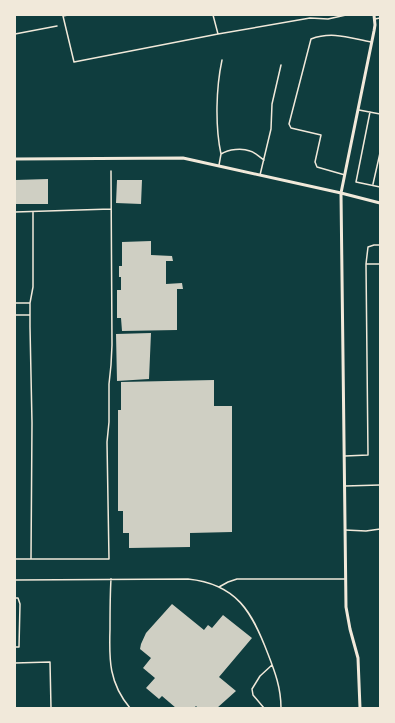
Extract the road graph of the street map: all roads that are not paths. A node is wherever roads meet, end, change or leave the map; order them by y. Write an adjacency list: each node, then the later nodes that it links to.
1 (68, 15): 5 (lane)
2 (213, 15): 10 (lane)
3 (346, 15): 10 (lane)
4 (374, 15): 7 (street)
5 (63, 16): 10 (lane)
6 (380, 18): 7 (lane)
7 (374, 19): 11 (street)
8 (57, 26): 9 (lane)
9 (15, 34)
10 (218, 34)
11 (372, 42): 14 (street); 24 (lane)
12 (222, 60): 18 (lane)
13 (281, 65): 20 (lane)
14 (357, 110): 15 (lane); 24 (street)
15 (370, 112): 16 (lane); 25 (lane)
16 (380, 114)
17 (380, 153): 25 (lane)
18 (221, 154): 20 (lane); 21 (lane)
19 (15, 159): 21 (street)
20 (264, 160): 23 (lane)
21 (219, 166): 23 (street)
22 (111, 171): 29 (lane)
23 (260, 175): 27 (street)
24 (345, 175): 27 (street)
25 (373, 185): 26 (lane)
26 (380, 187)
27 (341, 193): 28 (street); 39 (street)
28 (380, 203)
29 (111, 209): 31 (lane); 45 (lane)
30 (15, 212): 31 (lane)
31 (33, 212): 36 (lane)
32 (380, 245): 33 (lane)
33 (366, 264): 34 (lane); 39 (lane)
34 (380, 264)
35 (15, 303): 36 (lane)
36 (30, 303): 38 (lane)
37 (15, 315): 38 (lane)
38 (30, 315): 45 (lane)
39 (344, 456): 41 (street)
40 (380, 485): 41 (lane)
41 (345, 486): 43 (street)
42 (380, 529): 43 (lane)
43 (345, 530): 47 (street)
44 (15, 559): 45 (lane)
45 (31, 559)
46 (110, 579): 48 (lane); 49 (lane); 55 (lane)
47 (346, 579): 49 (lane); 58 (street)
48 (15, 580)
49 (219, 587): 53 (lane)
50 (15, 598): 51 (lane)
51 (15, 647)
52 (15, 663): 54 (lane)
53 (272, 665): 56 (lane); 57 (lane)
54 (50, 708)
55 (130, 708)
56 (264, 708)
57 (281, 708)
58 (360, 708)

